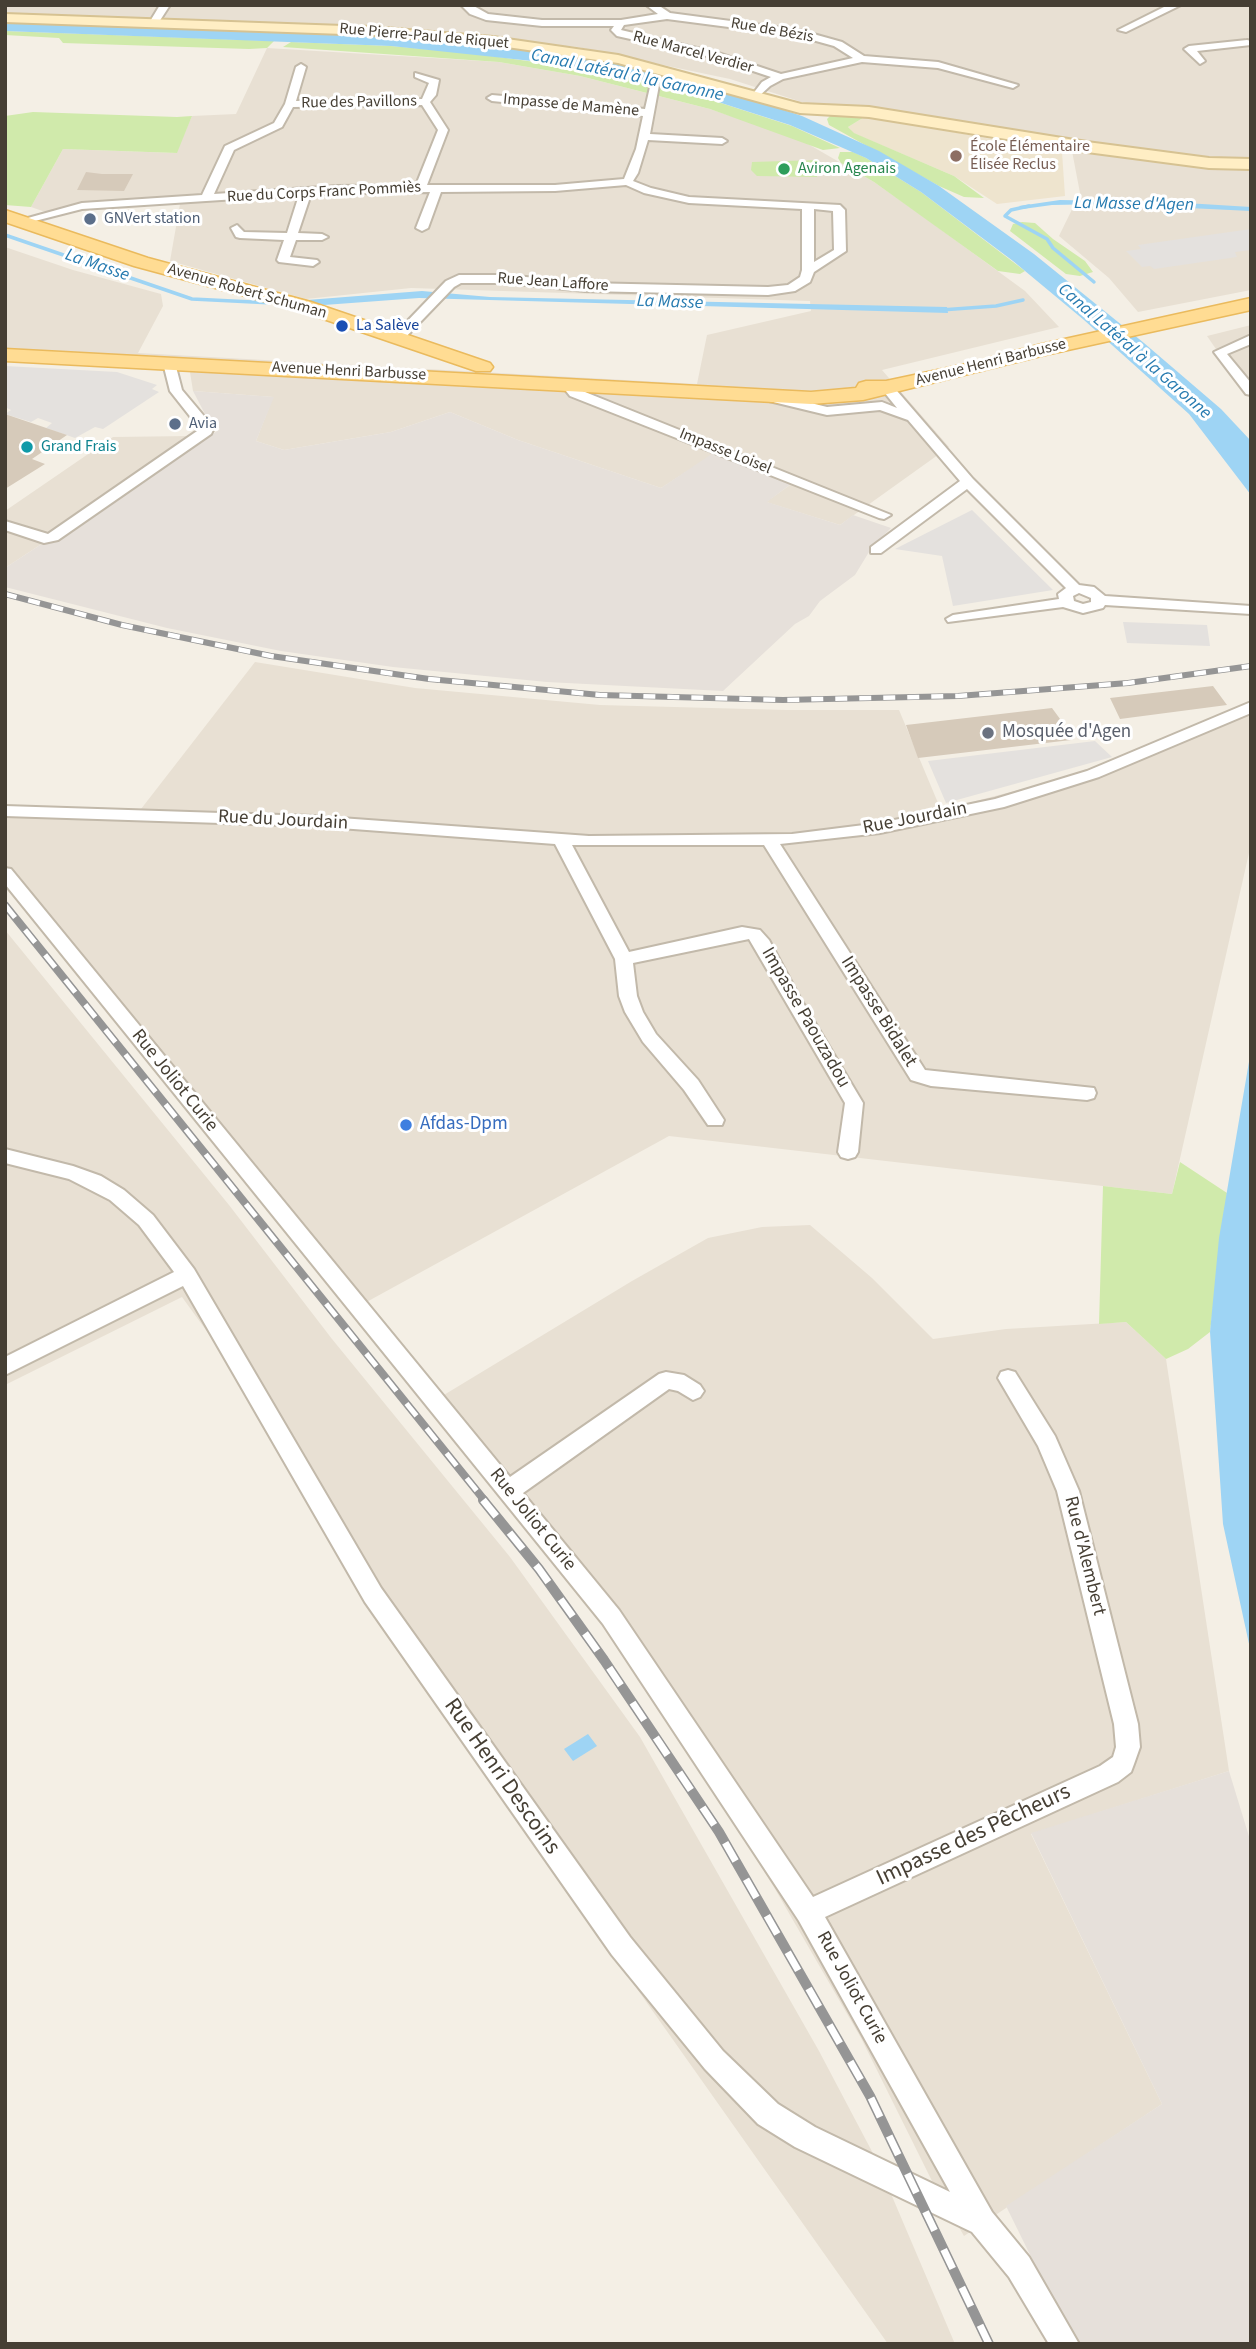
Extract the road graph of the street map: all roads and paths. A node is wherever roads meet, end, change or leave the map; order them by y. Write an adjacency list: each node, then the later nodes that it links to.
1 (165, 5): 7 (street)
2 (466, 5): 8 (street)
3 (651, 5): 5 (street, Rue de Bézis)
4 (1176, 5): 9 (street)
5 (667, 16): 8 (street, Rue Marcel Verdier); 11 (street, Rue de Bézis)
6 (5, 18): 7 (street, Rue Pierre-Paul de Riquet)
7 (154, 23): 18 (street, Rue Pierre-Paul de Riquet)
8 (621, 28): 15 (street, Rue Marcel Verdier)
9 (1123, 30)
10 (1250, 43): 12 (street)
11 (862, 59): 15 (street, Rue de Bézis); 16 (street)
12 (1200, 61)
13 (302, 67): 21 (street)
14 (419, 75): 20 (street)
15 (780, 77): 18 (street, Rue de Bézis)
16 (1013, 85)
17 (655, 87): 22 (street)
18 (757, 95): 25 (street, Rue Pierre-Paul de Riquet)
19 (492, 98): 22 (street, Impasse de Mamène)
20 (425, 102): 21 (street, Rue des Pavillons); 27 (street, Rue des Pavillons)
21 (290, 104): 30 (street, Rue des Pavillons)
22 (650, 113): 23 (street)
23 (643, 137): 24 (street, Impasse de Mamène); 26 (street)
24 (722, 141)
25 (1251, 164)
26 (627, 181): 28 (street, Rue du Corps Franc Pommiès); 31 (street)
27 (420, 188): 28 (street, Rue du Corps Franc Pommiès); 29 (street, Rue du Corps Franc Pommiès)
28 (437, 188): 34 (street)
29 (306, 192): 30 (street, Rue du Corps Franc Pommiès); 35 (street)
30 (206, 199): 32 (street, Rue du Corps Franc Pommiès)
31 (808, 206): 37 (street); 38 (street)
32 (14, 218): 43 (main road, Avenue Robert Schuman)
33 (237, 228): 35 (street)
34 (422, 228)
35 (291, 236): 36 (street); 39 (street)
36 (322, 237)
37 (808, 255): 38 (street); 40 (street)
38 (827, 259): 40 (street, Rue Jean Laffore)
39 (313, 262)
40 (808, 270): 43 (street, Rue Jean Laffore)
41 (1251, 304): 49 (main road, Avenue Henri Barbusse)
42 (1251, 340): 50 (street)
43 (404, 342): 46 (main road); 47 (main road, Avenue Robert Schuman)
44 (5, 355): 45 (main road, Avenue Henri Barbusse)
45 (169, 363): 46 (main road, Avenue Henri Barbusse); 57 (street)
46 (385, 373): 47 (main road, Avenue Henri Barbusse)
47 (471, 373): 48 (main road, Avenue Henri Barbusse)
48 (573, 385): 51 (main road, Avenue Henri Barbusse); 56 (street, Impasse Loisel)
49 (887, 387): 52 (main road, Avenue Henri Barbusse); 53 (main road, Avenue Henri Barbusse); 54 (street)
50 (1250, 389)
51 (693, 391): 52 (main road, Avenue Henri Barbusse); 53 (main road, Avenue Henri Barbusse)
52 (809, 392): 53 (main road)
53 (776, 397): 54 (street)
54 (914, 421): 55 (street)
55 (968, 482): 58 (street); 59 (street)
56 (884, 515)
57 (5, 525)
58 (876, 550)
59 (1075, 589): 60 (street); 61 (street)
60 (1100, 600): 61 (street); 62 (street)
61 (1066, 602): 63 (street)
62 (1251, 610)
63 (953, 619)
64 (1251, 707): 67 (street, Rue Jourdain)
65 (5, 811): 66 (street, Rue du Jourdain)
66 (561, 839): 67 (street, Rue Jourdain); 69 (street)
67 (769, 840): 70 (street, Impasse Bidalet)
68 (5, 873): 78 (street, Rue Joliot Curie)
69 (624, 959): 71 (street); 72 (street, Impasse Paouzadou)
70 (1087, 1093)
71 (715, 1120)
72 (848, 1152)
73 (5, 1156): 74 (street, Rue Henri Descoins)
74 (187, 1275): 75 (street); 81 (street, Rue Henri Descoins)
75 (5, 1367)
76 (1008, 1378): 79 (street, Rue d'Alembert)
77 (693, 1391): 78 (street)
78 (508, 1491): 80 (street, Rue Joliot Curie)
79 (1128, 1747): 80 (street, Impasse des Pêcheurs)
80 (808, 1912): 81 (street, Rue Joliot Curie)
81 (982, 2222): 82 (street, Rue Henri Descoins)
82 (1065, 2344)

